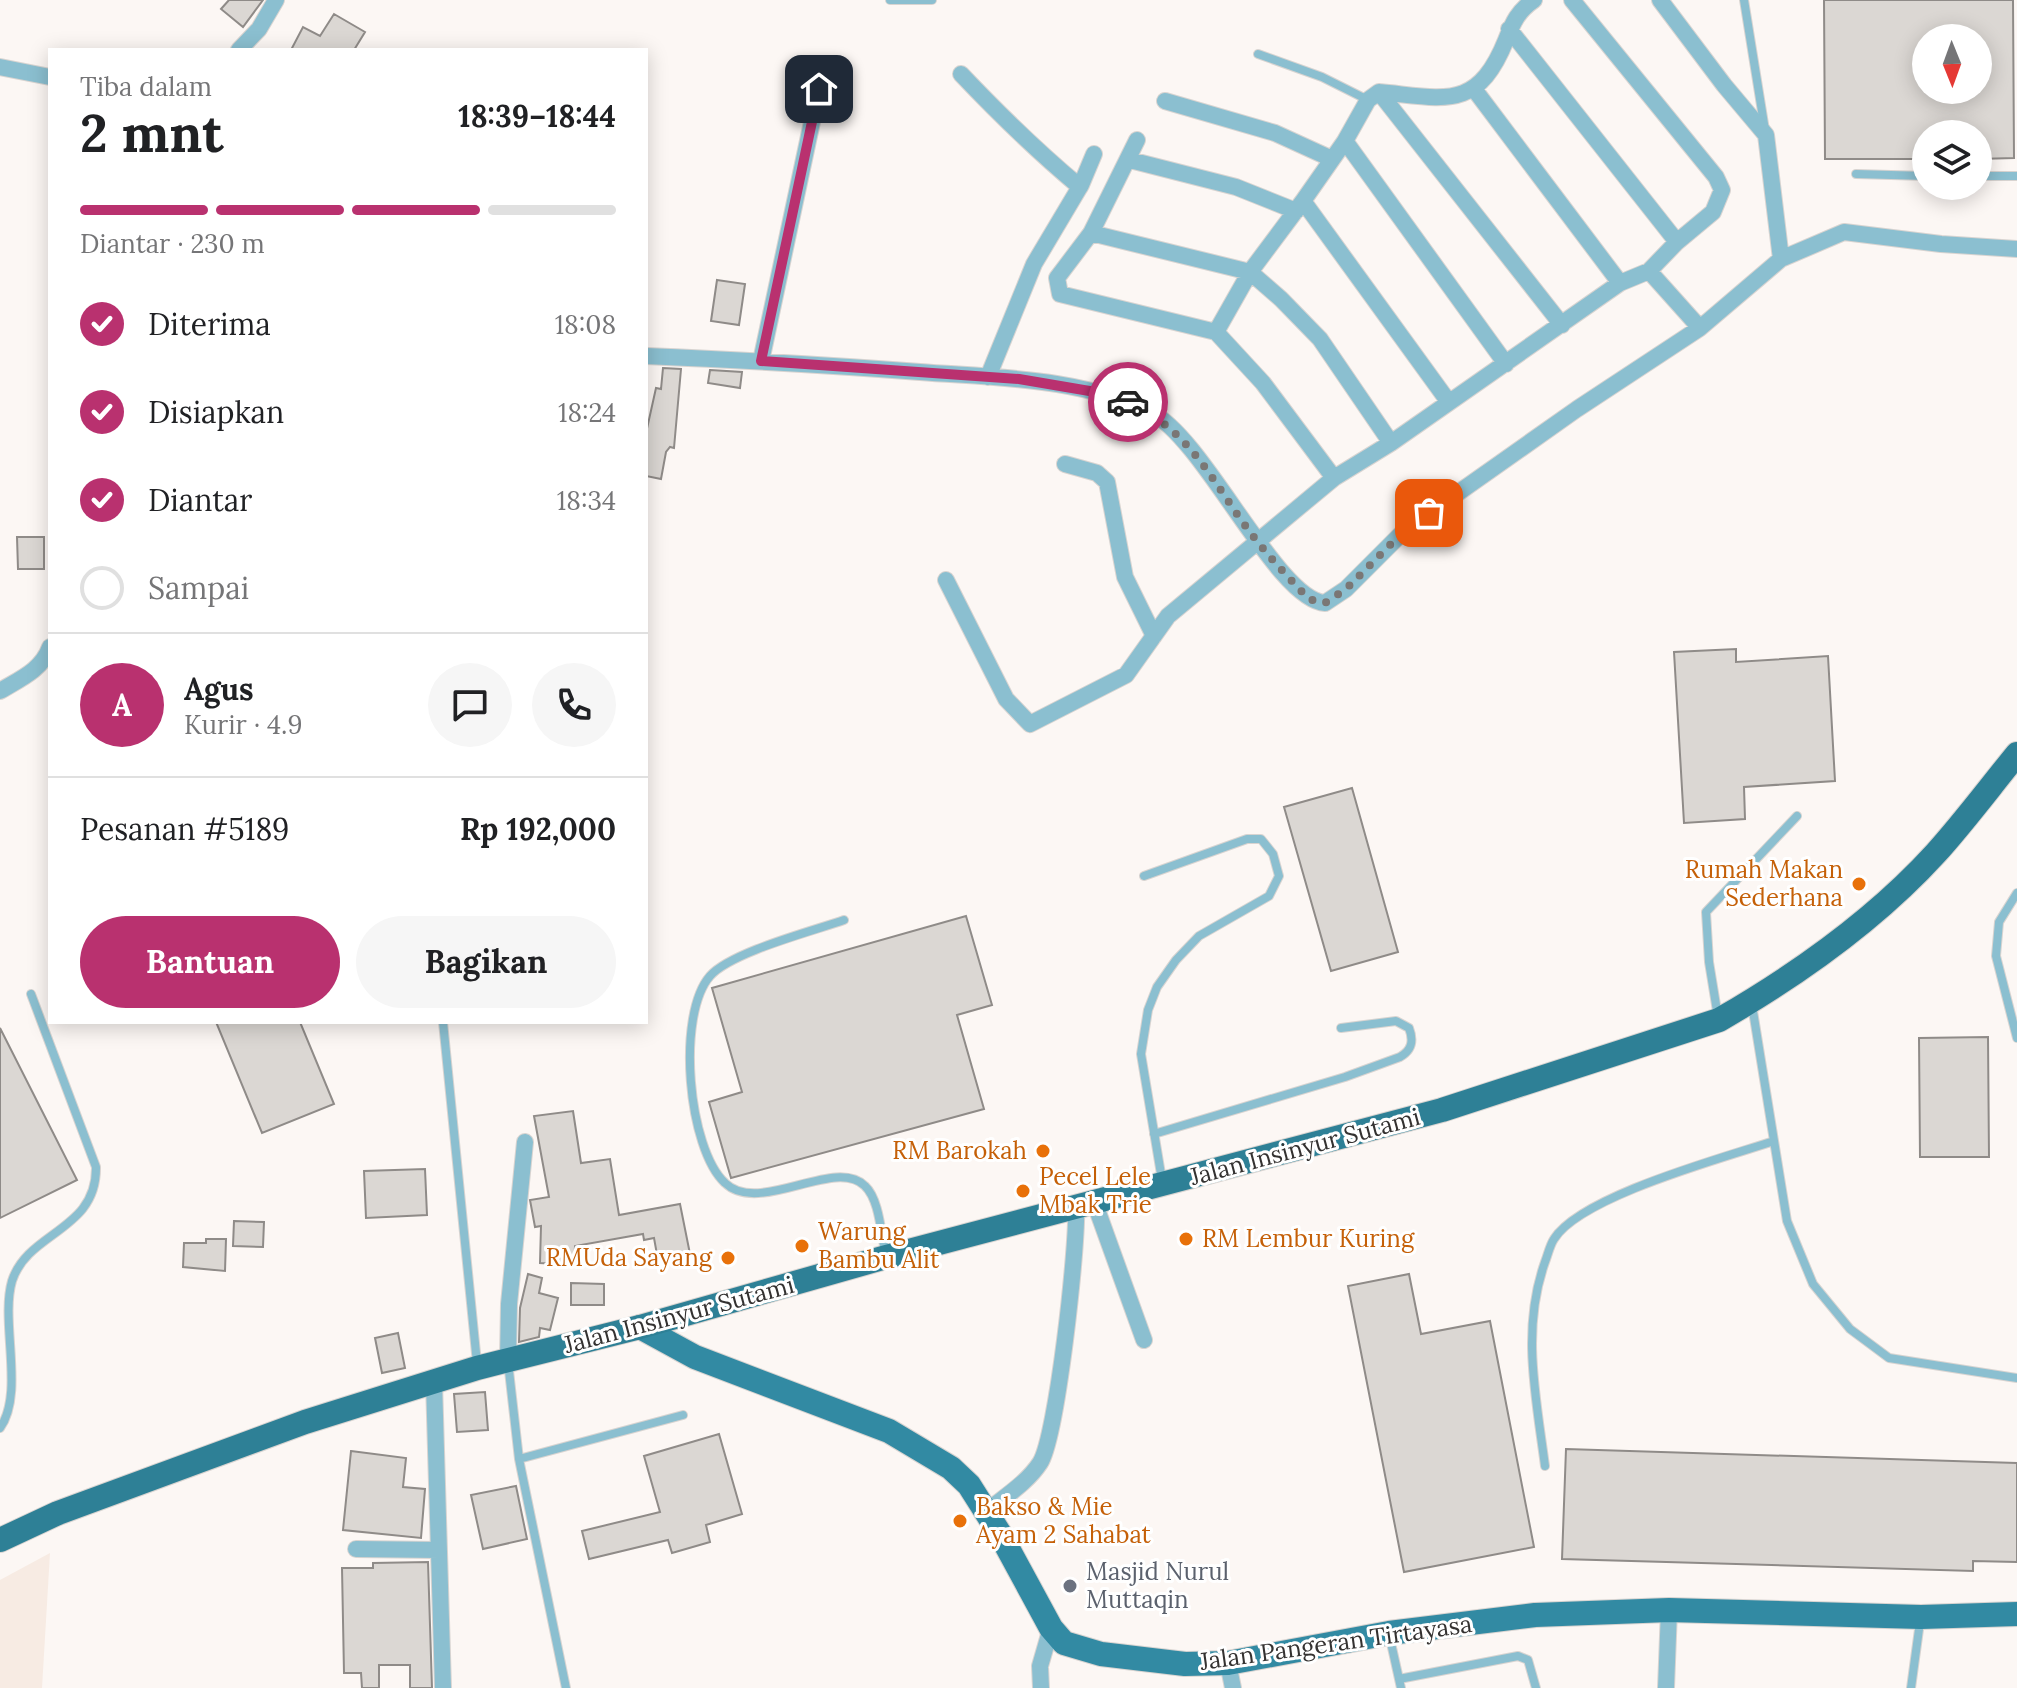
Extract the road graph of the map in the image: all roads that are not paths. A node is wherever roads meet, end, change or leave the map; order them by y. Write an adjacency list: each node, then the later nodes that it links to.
1 (276, 0): 9 (street)
2 (890, 0): 3 (lane)
3 (932, 0)
4 (1534, 0): 8 (street)
5 (1572, 0): 31 (street)
6 (1660, 0): 18 (street)
7 (1744, 0): 18 (lane)
8 (1509, 29): 15 (street); 31 (street)
9 (241, 48)
10 (1258, 54): 16 (lane)
11 (0, 67): 13 (street)
12 (961, 74): 28 (street)
13 (48, 77)
14 (819, 89): 41 (street)
15 (1474, 89): 16 (street); 36 (street)
16 (1373, 96): 20 (street); 37 (street)
17 (1165, 101): 22 (street)
18 (1766, 135): 33 (street)
19 (1137, 140): 23 (street)
20 (1345, 141): 22 (street); 42 (street)
21 (1094, 154): 28 (street)
22 (1332, 159): 29 (street)
23 (1130, 160): 29 (street); 30 (street)
24 (1856, 174): 25 (lane)
25 (1912, 176)
26 (1992, 176): 27 (lane)
27 (2017, 176)
28 (1080, 187): 43 (street)
29 (1300, 206): 35 (street); 44 (street)
30 (1091, 233): 35 (street); 39 (street)
31 (1677, 242): 34 (street)
32 (2017, 249): 33 (street)
33 (1781, 259): 38 (street)
34 (1649, 271): 36 (street); 38 (street)
35 (1250, 272): 39 (street); 45 (street)
36 (1620, 283): 37 (street)
37 (1562, 325): 42 (street)
38 (1700, 328): 48 (street)
39 (1216, 332): 47 (street)
40 (648, 356): 41 (street)
41 (761, 361): 43 (street)
42 (1506, 364): 44 (street)
43 (988, 377): 48 (street)
44 (1448, 401): 45 (street)
45 (1391, 443): 47 (street)
46 (1065, 464): 50 (street)
47 (1334, 478): 48 (street)
48 (1257, 541): 50 (street)
49 (946, 580): 50 (street)
50 (1154, 636)
51 (48, 652): 52 (street)
52 (0, 691)
53 (2017, 754): 59 (highway, Jalan Insinyur Sutami)
54 (1797, 816): 60 (lane)
55 (1144, 876): 64 (lane)
56 (2017, 893): 63 (lane)
57 (844, 920): 69 (lane)
58 (31, 994): 77 (lane)
59 (1751, 1001): 60 (highway, Jalan Insinyur Sutami); 65 (lane)
60 (1719, 1020): 67 (highway, Jalan Insinyur Sutami)
61 (443, 1024): 73 (lane)
62 (1341, 1028): 64 (lane)
63 (2017, 1038)
64 (1154, 1134): 67 (lane)
65 (1774, 1141): 74 (lane); 79 (lane)
66 (525, 1142): 72 (street)
67 (1163, 1186): 68 (highway, Jalan Insinyur Sutami)
68 (1085, 1206): 69 (highway, Jalan Insinyur Sutami); 71 (street); 80 (street)
69 (886, 1257): 70 (highway, Jalan Insinyur Sutami)
70 (640, 1327): 72 (highway, Jalan Insinyur Sutami); 80 (main road, Jalan Pangeran Tirtayasa)
71 (1144, 1340)
72 (508, 1360): 73 (highway, Jalan Insinyur Sutami); 78 (lane)
73 (477, 1368): 75 (highway, Jalan Insinyur Sutami)
74 (2017, 1378)
75 (434, 1382): 81 (highway, Jalan Insinyur Sutami); 83 (street)
76 (683, 1415): 78 (lane)
77 (0, 1428)
78 (519, 1459): 92 (lane)
79 (1545, 1466)
80 (986, 1512): 87 (main road, Jalan Pangeran Tirtayasa)
81 (0, 1540)
82 (356, 1549): 83 (street)
83 (439, 1550): 91 (street)
84 (1669, 1610): 86 (main road, Jalan Pangeran Tirtayasa); 88 (main road, Jalan Pangeran Tirtayasa); 96 (street)
85 (2017, 1614): 86 (main road, Jalan Pangeran Tirtayasa)
86 (1921, 1617): 97 (lane)
87 (1051, 1628): 89 (main road, Jalan Pangeran Tirtayasa); 93 (street)
88 (1389, 1633): 89 (main road, Jalan Pangeran Tirtayasa); 90 (lane)
89 (1228, 1663): 94 (street)
90 (1400, 1684): 95 (lane)
91 (443, 1688)
92 (566, 1688)
93 (1041, 1688)
94 (1233, 1688)
95 (1536, 1688)
96 (1666, 1688)
97 (1911, 1688)

